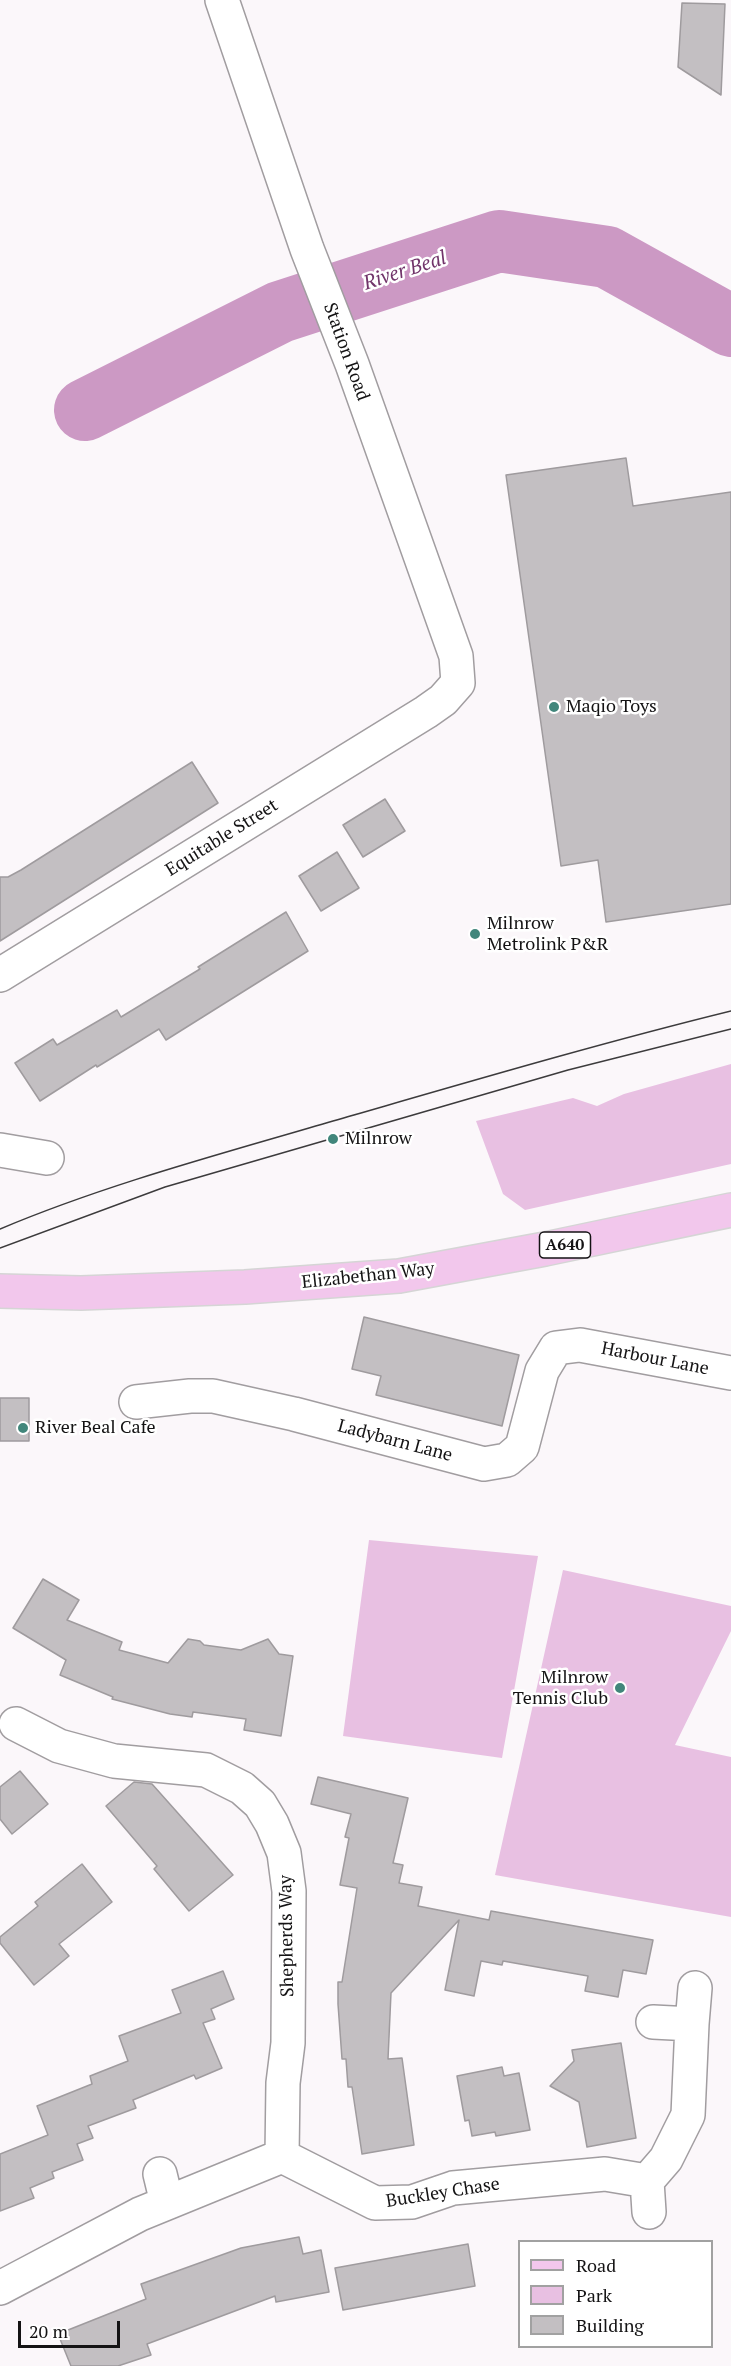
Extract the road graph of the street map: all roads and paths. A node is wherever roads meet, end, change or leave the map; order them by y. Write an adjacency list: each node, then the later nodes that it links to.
1 (222, 0): 2 (street, Station Road)
2 (443, 700): 3 (street, Equitable Street)
3 (0, 975)
4 (0, 1150): 5 (street)
5 (47, 1158)
6 (731, 1210): 7 (main road, Elizabethan Way / A640)
7 (0, 1291)
8 (580, 1345): 9 (street, Harbour Lane); 10 (street, Ladybarn Lane)
9 (731, 1373)
10 (136, 1402)
11 (16, 1724): 15 (street, Shepherds Way)
12 (695, 1988): 14 (street, Buckley Chase)
13 (653, 2022): 14 (street)
14 (693, 2025): 15 (street, Buckley Chase)
15 (282, 2156): 16 (street)
16 (0, 2288)

